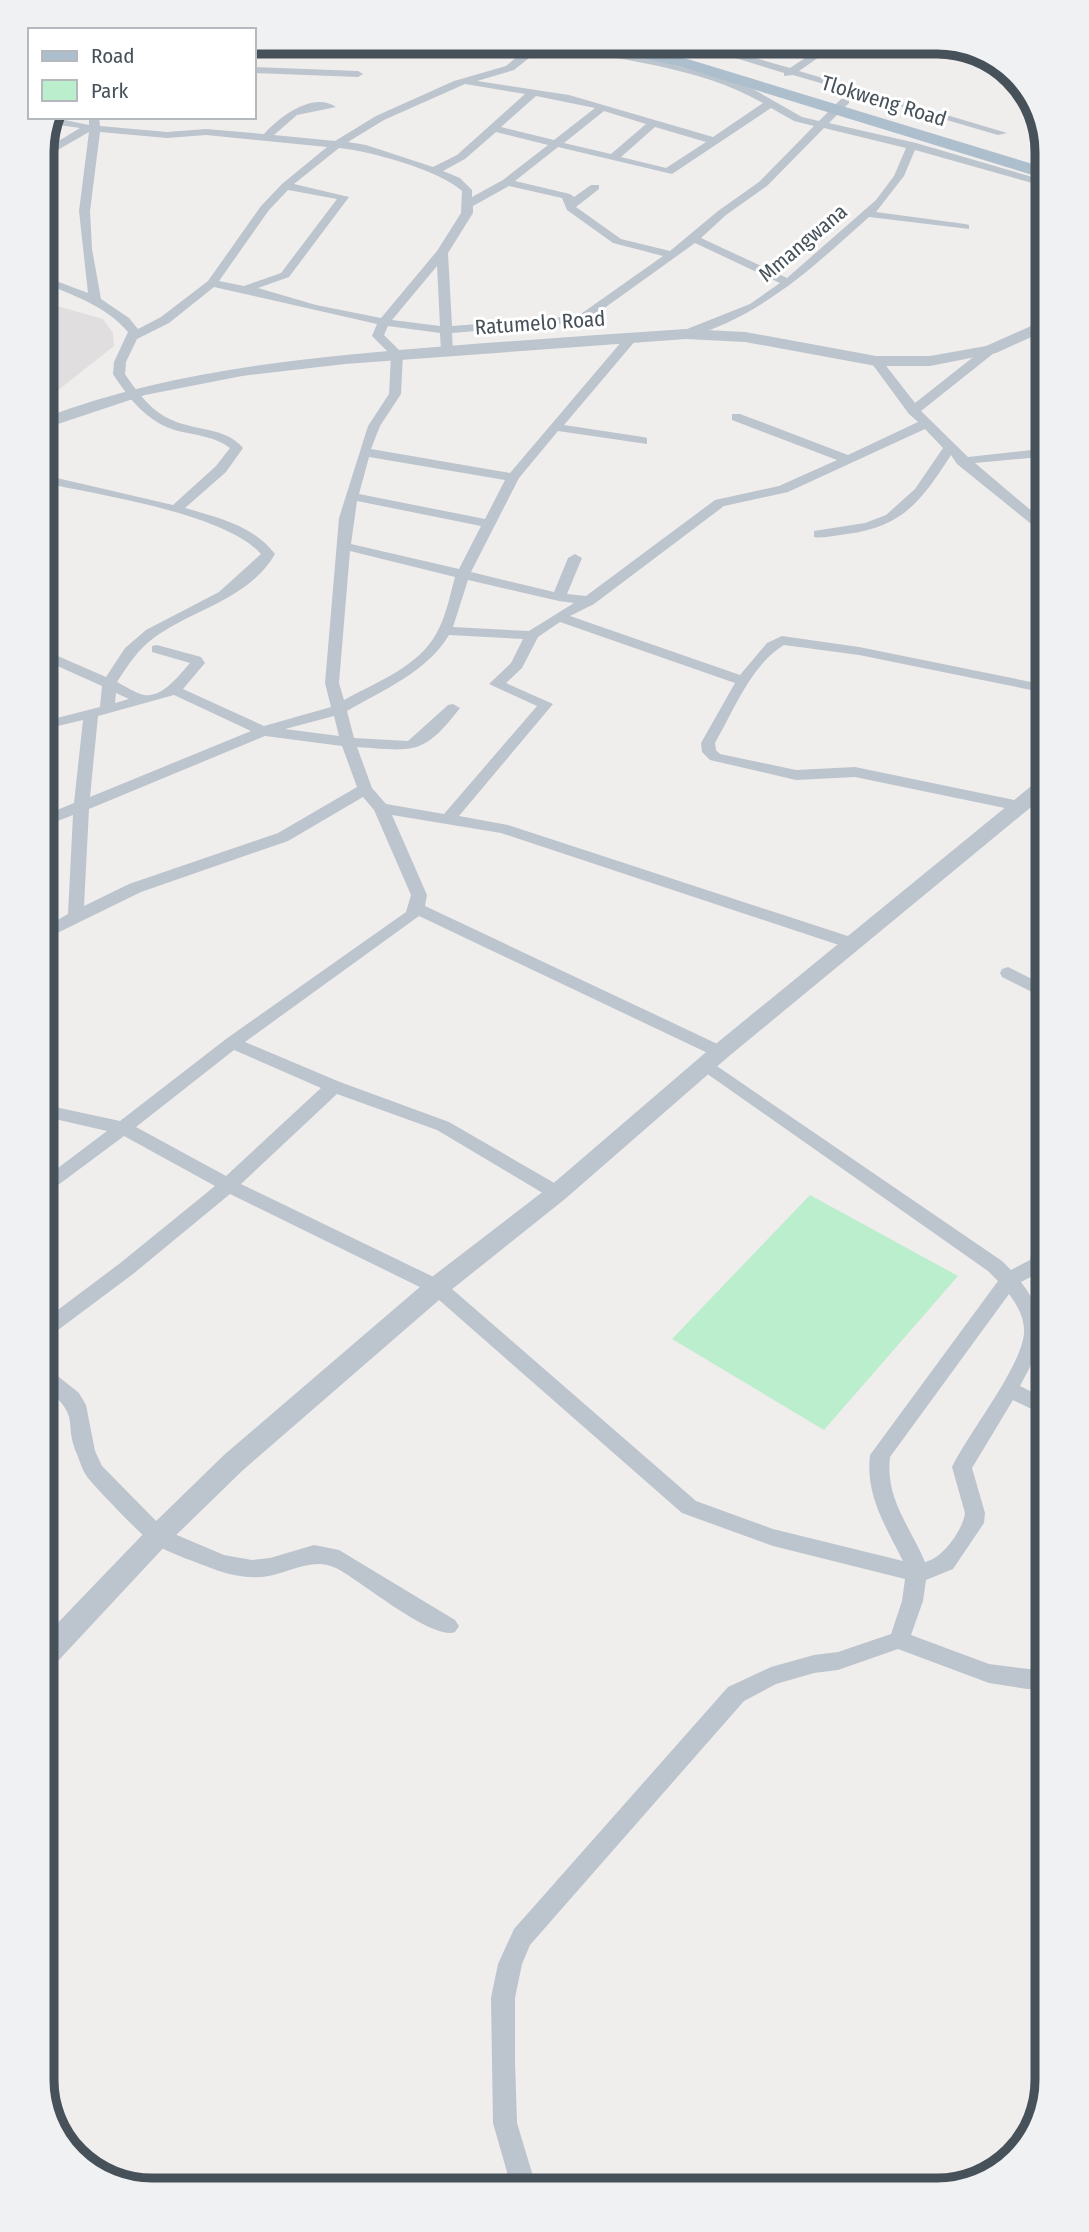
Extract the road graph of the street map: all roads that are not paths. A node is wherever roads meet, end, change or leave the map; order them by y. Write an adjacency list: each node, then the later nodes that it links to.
1 (527, 54): 7 (street)
2 (606, 54): 11 (street)
3 (689, 54): 11 (main road, Tlokweng Road)
4 (703, 54): 11 (street)
5 (703, 54): 11 (main road, Tlokweng Road)
6 (821, 54): 11 (street)
7 (510, 68): 10 (street); 12 (street)
8 (256, 70): 9 (street)
9 (358, 74)
10 (466, 81): 12 (street); 27 (street)
11 (784, 85): 16 (main road, Tlokweng Road); 23 (street); 25 (street)
12 (520, 90): 13 (street)
13 (535, 91): 15 (street); 21 (street)
14 (331, 107): 24 (street)
15 (603, 107): 19 (street); 26 (street)
16 (832, 113): 28 (street); 31 (main road, Tlokweng Road); 33 (main road, Tlokweng Road); 44 (street)
17 (112, 119): 22 (street)
18 (60, 122): 20 (street)
19 (652, 124): 25 (street); 30 (street)
20 (92, 125): 22 (street); 29 (street); 51 (street)
21 (494, 128): 26 (street); 32 (street)
22 (150, 132): 24 (street)
23 (1002, 133)
24 (265, 138): 27 (street)
25 (715, 141): 30 (street)
26 (559, 143): 30 (street); 35 (street)
27 (339, 144): 32 (street); 36 (street)
28 (912, 145): 34 (street); 42 (street, Mmangwana)
29 (54, 149)
30 (614, 157)
31 (1035, 160)
32 (434, 171): 37 (street)
33 (1035, 171)
34 (1035, 181)
35 (507, 182): 39 (street); 41 (street)
36 (286, 186): 47 (street); 50 (street)
37 (465, 187): 39 (street); 40 (street)
38 (595, 187): 41 (street)
39 (493, 191): 40 (street)
40 (469, 204): 45 (street)
41 (570, 205): 46 (street)
42 (868, 214): 43 (street); 48 (street, Mmangwana)
43 (965, 227)
44 (695, 239): 46 (street); 48 (street)
45 (442, 253): 52 (street); 54 (street)
46 (673, 255): 54 (street)
47 (212, 283): 50 (street); 56 (street)
48 (788, 283): 55 (street, Mmangwana)
49 (54, 284): 51 (street)
50 (242, 290): 52 (street)
51 (94, 300): 56 (street)
52 (383, 323): 54 (street); 60 (street)
53 (1035, 329): 58 (street, Ratumelo Road)
54 (447, 330): 59 (street)
55 (686, 334): 57 (street, Ratumelo Road); 61 (street, Ratumelo Road)
56 (134, 336): 62 (street)
57 (632, 337): 59 (street, Ratumelo Road); 67 (street)
58 (990, 350): 61 (street, Ratumelo Road); 63 (street)
59 (447, 351): 60 (street, Ratumelo Road)
60 (397, 354): 62 (street, Ratumelo Road); 70 (street)
61 (876, 361): 63 (street)
62 (134, 393): 65 (street, Ratumelo Road); 77 (street)
63 (913, 411): 66 (street)
64 (736, 417): 72 (street)
65 (54, 420)
66 (925, 424): 69 (street); 72 (street)
67 (554, 427): 68 (street); 74 (street)
68 (643, 441)
69 (949, 449): 73 (street); 80 (street)
70 (364, 452): 74 (street); 76 (street)
71 (1035, 454): 73 (street)
72 (850, 460): 85 (street)
73 (962, 461): 78 (street)
74 (513, 477): 79 (street)
75 (54, 481): 77 (street)
76 (352, 496): 79 (street); 81 (street)
77 (177, 508): 92 (street)
78 (1035, 519)
79 (487, 523): 83 (street)
80 (819, 534)
81 (344, 545): 83 (street); 98 (street)
82 (575, 558): 84 (street)
83 (463, 574): 84 (street); 87 (street)
84 (559, 597): 85 (street)
85 (589, 601): 86 (street)
86 (558, 617): 88 (street); 91 (street)
87 (445, 631): 88 (street); 98 (street)
88 (532, 635): 109 (street)
89 (158, 649): 94 (street)
90 (54, 658): 92 (street)
91 (743, 681): 93 (street); 105 (street)
92 (109, 683): 95 (street); 97 (street)
93 (1035, 687)
94 (174, 690): 95 (street); 101 (street)
95 (143, 700): 97 (street)
96 (453, 708): 102 (street)
97 (107, 709): 99 (street)
98 (338, 710): 101 (street); 102 (street)
99 (91, 712): 100 (street); 106 (street)
100 (54, 722)
101 (263, 731): 102 (street); 106 (street)
102 (348, 743): 103 (street)
103 (365, 789): 107 (street); 111 (street)
104 (1035, 793): 105 (street)
105 (1019, 806): 113 (street)
106 (81, 807): 108 (street); 111 (street)
107 (381, 808): 109 (street); 110 (street)
108 (54, 818)
109 (449, 818): 113 (street)
110 (417, 909): 116 (street); 117 (street)
111 (76, 916): 112 (street)
112 (54, 929)
113 (855, 944): 117 (street)
114 (1008, 973): 115 (street)
115 (1035, 987)
116 (232, 1043): 118 (street); 120 (street)
117 (712, 1059): 123 (street); 125 (street)
118 (334, 1086): 122 (street); 123 (street)
119 (54, 1113): 120 (street)
120 (124, 1128): 121 (street); 122 (street)
121 (54, 1181)
122 (228, 1185): 126 (street); 127 (street)
123 (557, 1192): 126 (street)
124 (1035, 1266): 125 (street)
125 (1009, 1280): 129 (street); 132 (street)
126 (437, 1287): 131 (street); 132 (street)
127 (54, 1323)
128 (54, 1384): 131 (street)
129 (1009, 1389): 130 (street); 132 (street)
130 (1035, 1402)
131 (158, 1536): 133 (street); 135 (street)
132 (917, 1573): 134 (street)
133 (448, 1626)
134 (899, 1640): 136 (street); 137 (street)
135 (54, 1646)
136 (1035, 1679)
137 (521, 2178)

